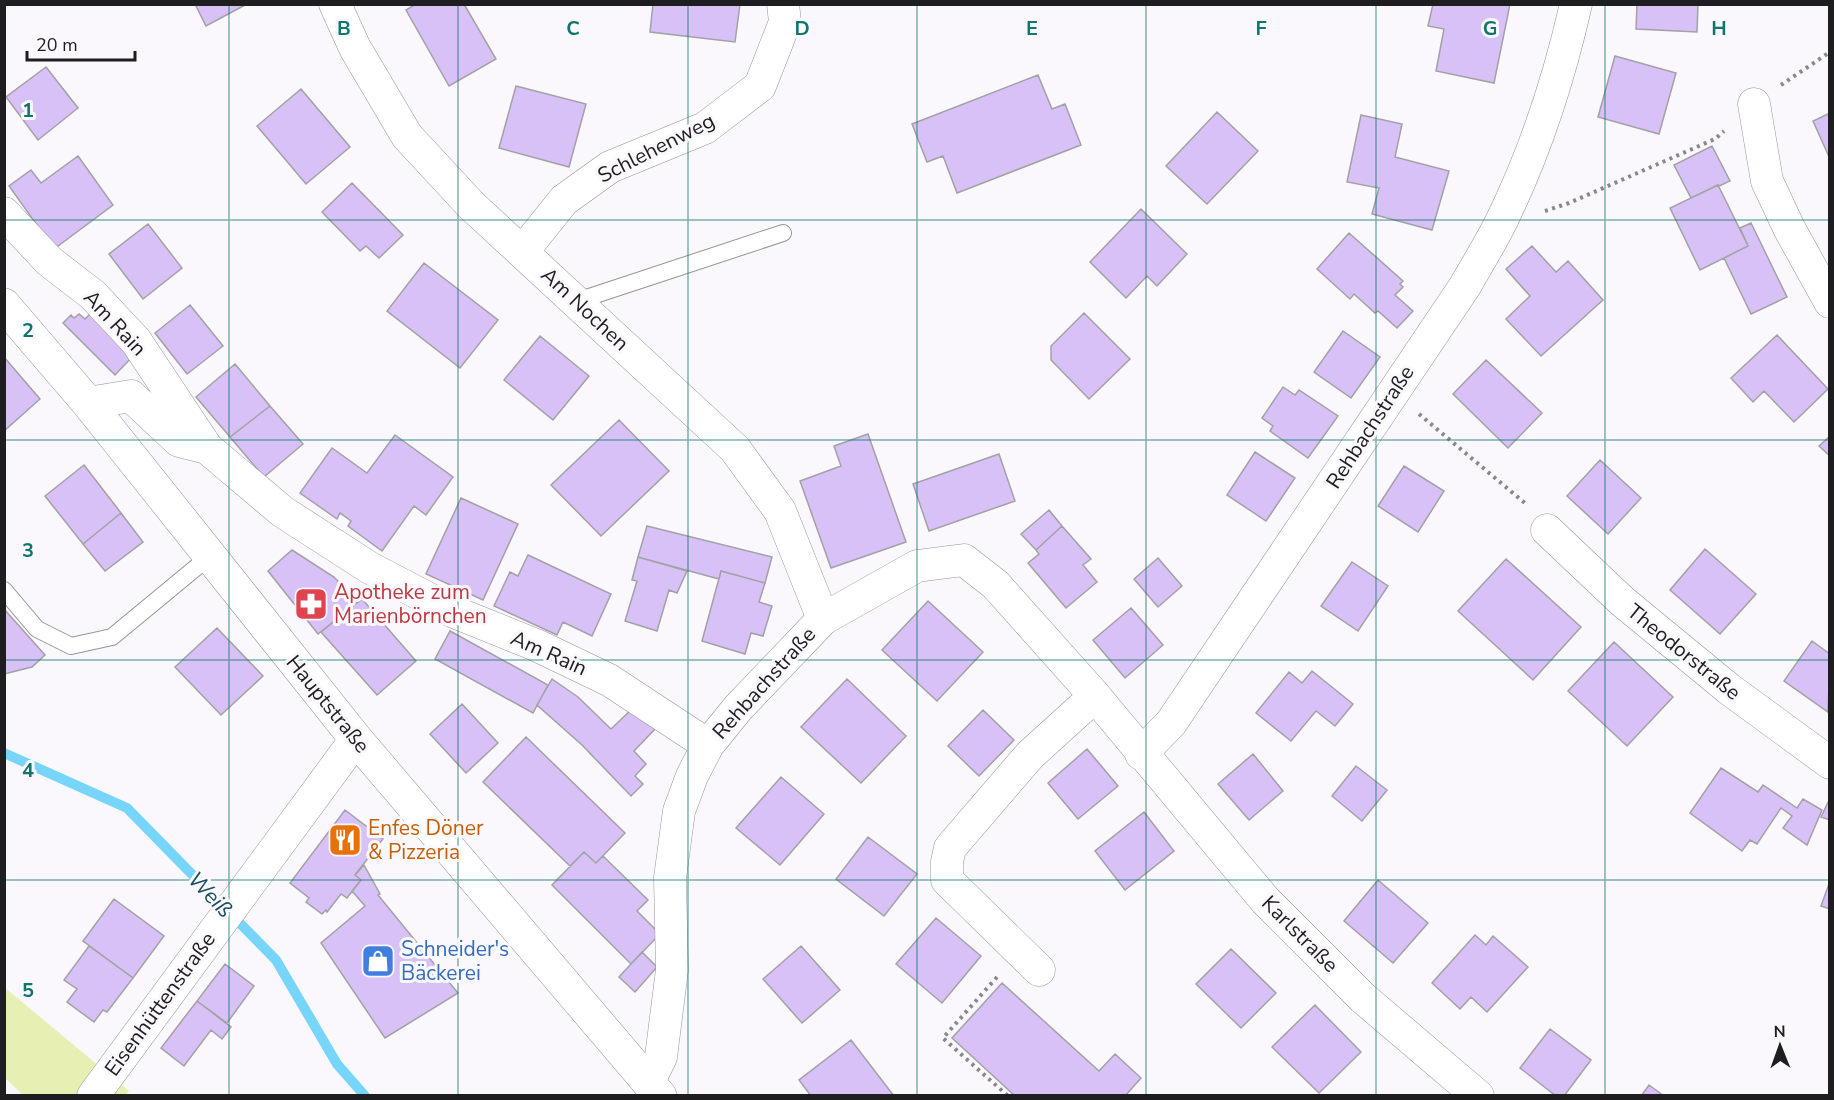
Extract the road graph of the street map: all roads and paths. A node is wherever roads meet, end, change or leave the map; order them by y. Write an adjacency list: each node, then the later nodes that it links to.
1 (335, 4): 11 (street, Am Nochen)
2 (783, 4): 11 (street, Schlehenweg)
3 (1576, 4): 15 (street, Rehbachstraße)
4 (1830, 52): 5 (path)
5 (1798, 72)
6 (1754, 104): 13 (street)
7 (1715, 138): 9 (path)
8 (4, 213): 17 (street, Am Rain)
9 (1536, 213)
10 (783, 233): 12 (lane)
11 (523, 250): 12 (street, Am Nochen)
12 (577, 301): 21 (street, Am Nochen)
13 (1830, 302)
14 (4, 305): 16 (main road, Hauptstraße)
15 (1393, 392): 18 (path); 25 (street, Rehbachstraße)
16 (88, 403): 17 (street, Am Rain); 19 (main road, Hauptstraße)
17 (207, 448): 24 (street, Am Rain)
18 (1547, 531): 26 (street, Theodorstraße)
19 (210, 556): 20 (lane); 23 (main road, Hauptstraße)
20 (4, 590)
21 (823, 619): 22 (street, Rehbachstraße); 24 (street, Rehbachstraße)
22 (1095, 696): 25 (street, Rehbachstraße); 27 (street)
23 (356, 739): 28 (main road, Hauptstraße); 29 (street, Eisenhüttenstraße)
24 (708, 745): 28 (street, Rehbachstraße)
25 (1142, 754): 31 (street, Karlstraße)
26 (1830, 763)
27 (1029, 960): 30 (path)
28 (654, 1089)
29 (93, 1095)
30 (1008, 1095)
31 (1478, 1095)

